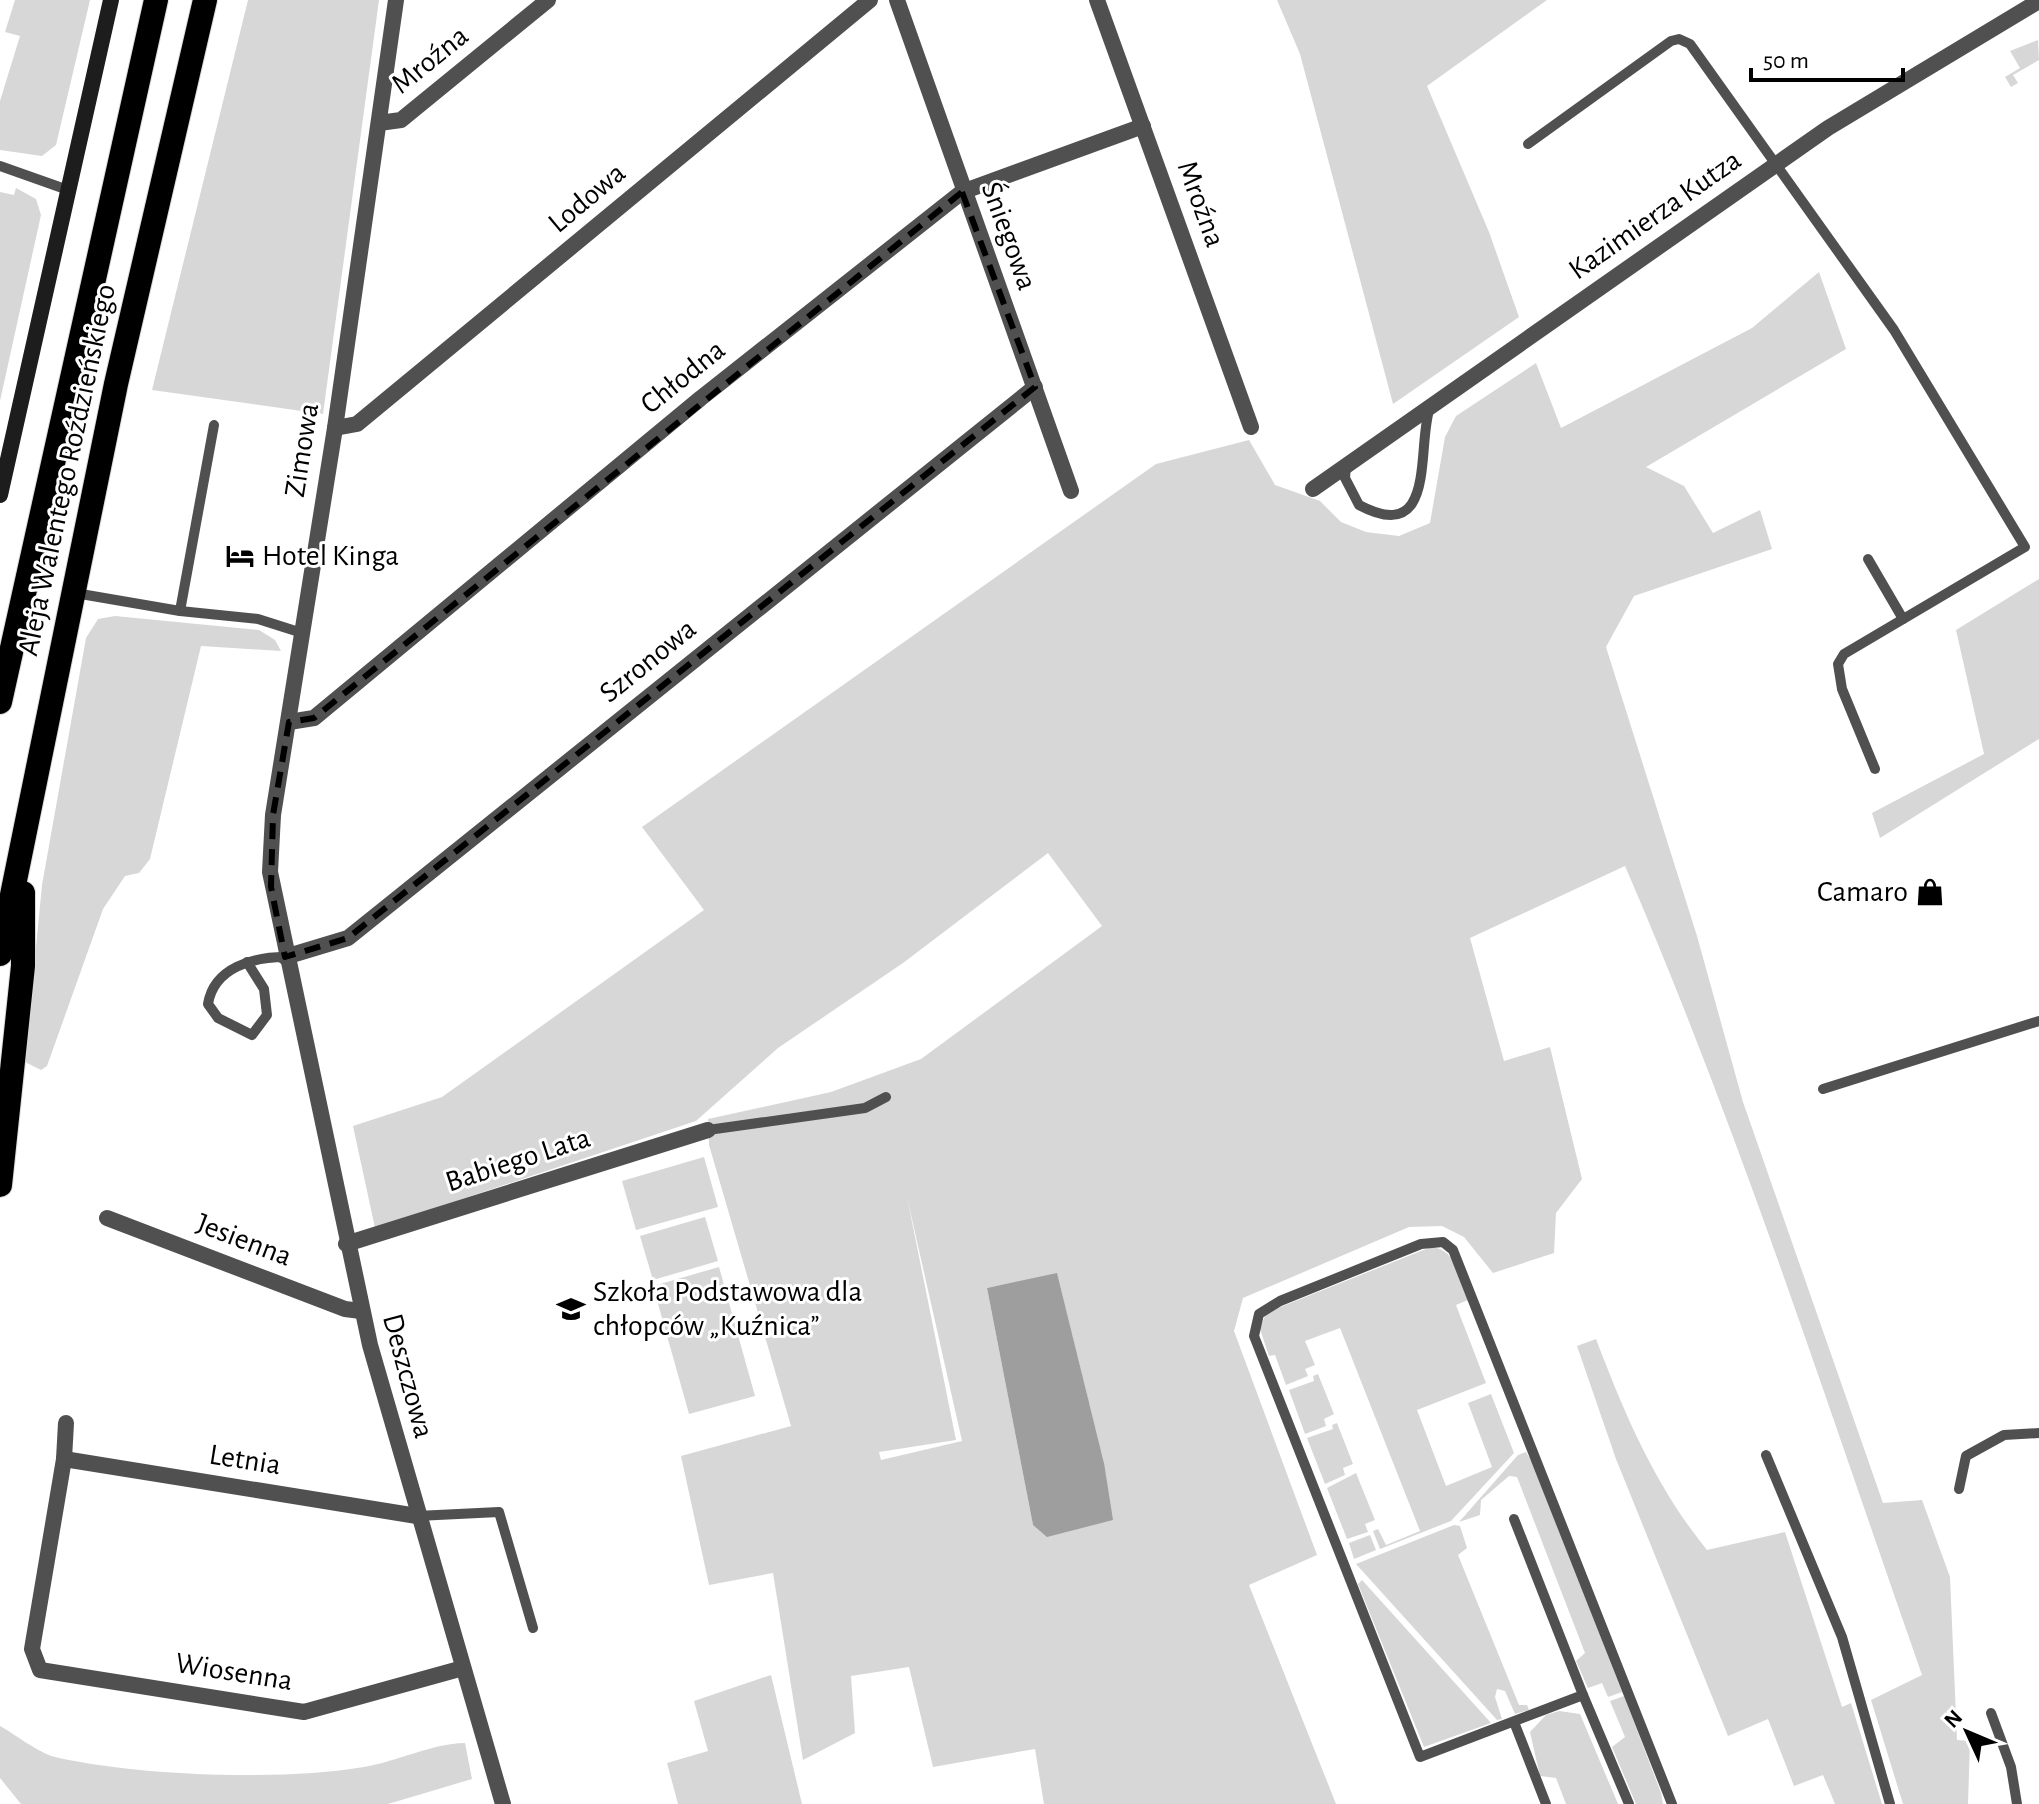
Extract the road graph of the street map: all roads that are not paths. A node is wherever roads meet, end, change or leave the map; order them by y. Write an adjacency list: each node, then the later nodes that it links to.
1 (111, 0): 15 (street, Aleja Walentego Roździeńskiego)
2 (156, 0): 31 (highway, Aleja Walentego Roździeńskiego)
3 (205, 0): 27 (highway, Aleja Walentego Roździeńskiego)
4 (396, 0): 10 (street, Zimowa)
5 (548, 0): 10 (street, Mroźna)
6 (870, 0): 21 (street, Lodowa)
7 (897, 0): 16 (street, Śniegowa)
8 (1097, 0): 11 (street, Mroźna)
9 (2039, 1): 13 (street, Kazimierza Kutza)
10 (379, 123): 21 (street, Zimowa)
11 (1143, 126): 16 (street, Chłodna); 20 (street, Mroźna)
12 (1528, 144): 13 (lane)
13 (1776, 164): 18 (street, Kazimierza Kutza); 29 (lane)
14 (0, 166): 15 (lane)
15 (68, 190): 25 (street, Aleja Walentego Roździeńskiego)
16 (962, 192): 17 (street, Śniegowa); 32 (street, Chłodna)
17 (1035, 387): 24 (street, Śniegowa); 36 (street, Szronowa)
18 (1430, 406): 22 (street, Kazimierza Kutza); 22 (lane)
19 (214, 425): 28 (lane)
20 (1251, 427)
21 (335, 428): 30 (street, Zimowa)
22 (1346, 465): 23 (street, Kazimierza Kutza)
23 (1313, 489)
24 (1071, 491)
25 (0, 495)
26 (1868, 559): 29 (lane)
27 (75, 593): 28 (lane); 34 (highway, Aleja Walentego Roździeńskiego)
28 (180, 611): 30 (lane)
29 (1903, 619): 33 (lane)
30 (299, 632): 32 (street, Zimowa)
31 (0, 702)
32 (289, 722): 36 (street, Zimowa)
33 (1875, 769)
34 (22, 839): 35 (highway, Aleja Walentego Roździeńskiego); 42 (highway)
35 (0, 954)
36 (285, 957): 37 (lane); 44 (street, Deszczowa)
37 (247, 962): 37 (lane)
38 (2039, 1022): 39 (lane)
39 (1823, 1089)
40 (886, 1097): 41 (lane)
41 (708, 1130): 44 (street, Babiego Lata)
42 (0, 1185)
43 (107, 1218): 45 (street, Jesienna)
44 (346, 1244): 45 (street, Deszczowa)
45 (361, 1311): 51 (street, Deszczowa)
46 (66, 1423): 49 (street)
47 (2039, 1433): 50 (lane)
48 (1766, 1455): 62 (lane)
49 (64, 1459): 51 (street, Letnia); 54 (street, Wiosenna)
50 (1959, 1489)
51 (417, 1516): 53 (lane); 54 (street, Deszczowa)
52 (1514, 1519): 55 (lane)
53 (533, 1628)
54 (463, 1668): 58 (street, Deszczowa)
55 (1583, 1695): 57 (lane); 60 (lane)
56 (1991, 1713): 63 (lane)
57 (1514, 1722): 59 (lane); 61 (lane)
58 (503, 1804)
59 (1546, 1804)
60 (1629, 1804)
61 (1672, 1804)
62 (1890, 1804)
63 (2017, 1804)

